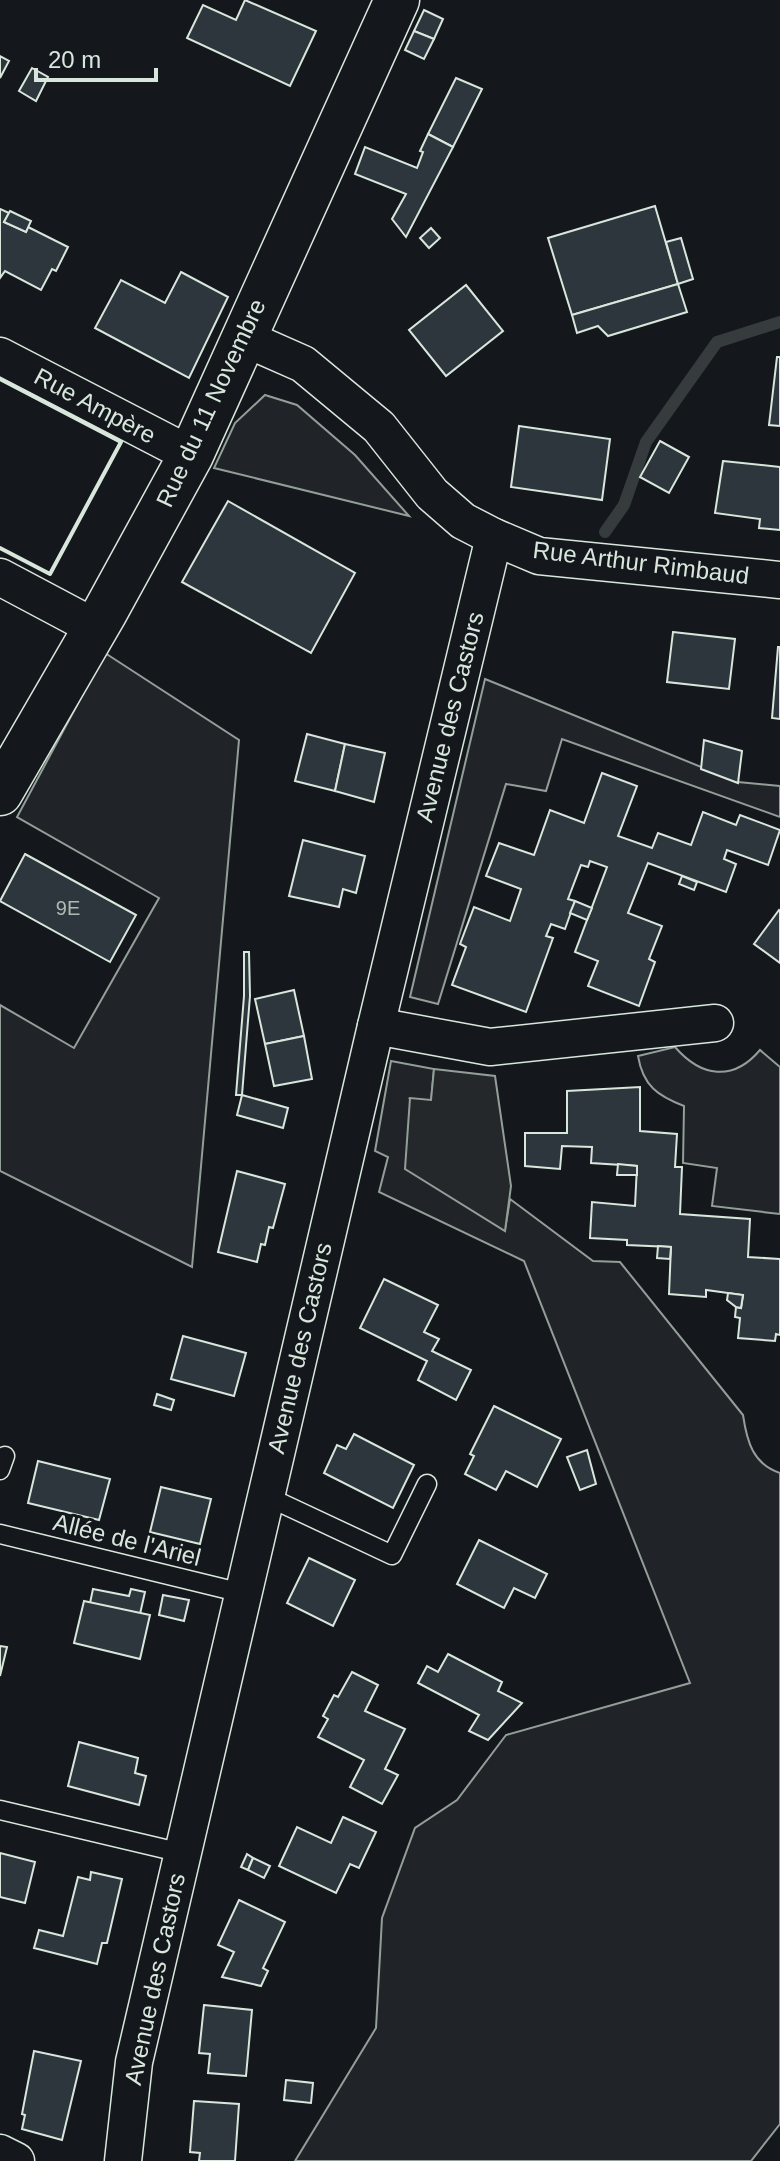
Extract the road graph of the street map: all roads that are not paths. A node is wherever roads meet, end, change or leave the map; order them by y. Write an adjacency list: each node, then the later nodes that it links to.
1 (397, 0): 2 (street, Rue du 11 Novembre)
2 (244, 338): 4 (street, Rue du 11 Novembre); 5 (street, Rue Arthur Rimbaud)
3 (0, 356): 4 (street, Rue Ampère)
4 (191, 455): 8 (street, Rue du 11 Novembre)
5 (494, 537): 7 (street, Rue Arthur Rimbaud); 11 (street, Avenue des Castors)
6 (0, 577): 8 (street)
7 (780, 580)
8 (96, 628): 9 (street, Rue du 11 Novembre)
9 (0, 793)
10 (715, 1023): 11 (street)
11 (376, 1026): 13 (street, Avenue des Castors)
12 (427, 1484): 13 (lane)
13 (266, 1496): 15 (street, Avenue des Castors)
14 (0, 1534): 15 (lane, Allée de l'Ariel)
15 (242, 1593): 17 (street, Avenue des Castors)
16 (0, 1810): 17 (lane)
17 (182, 1853): 20 (street, Avenue des Castors)
18 (0, 2153): 19 (street)
19 (16, 2161)
20 (123, 2161)

